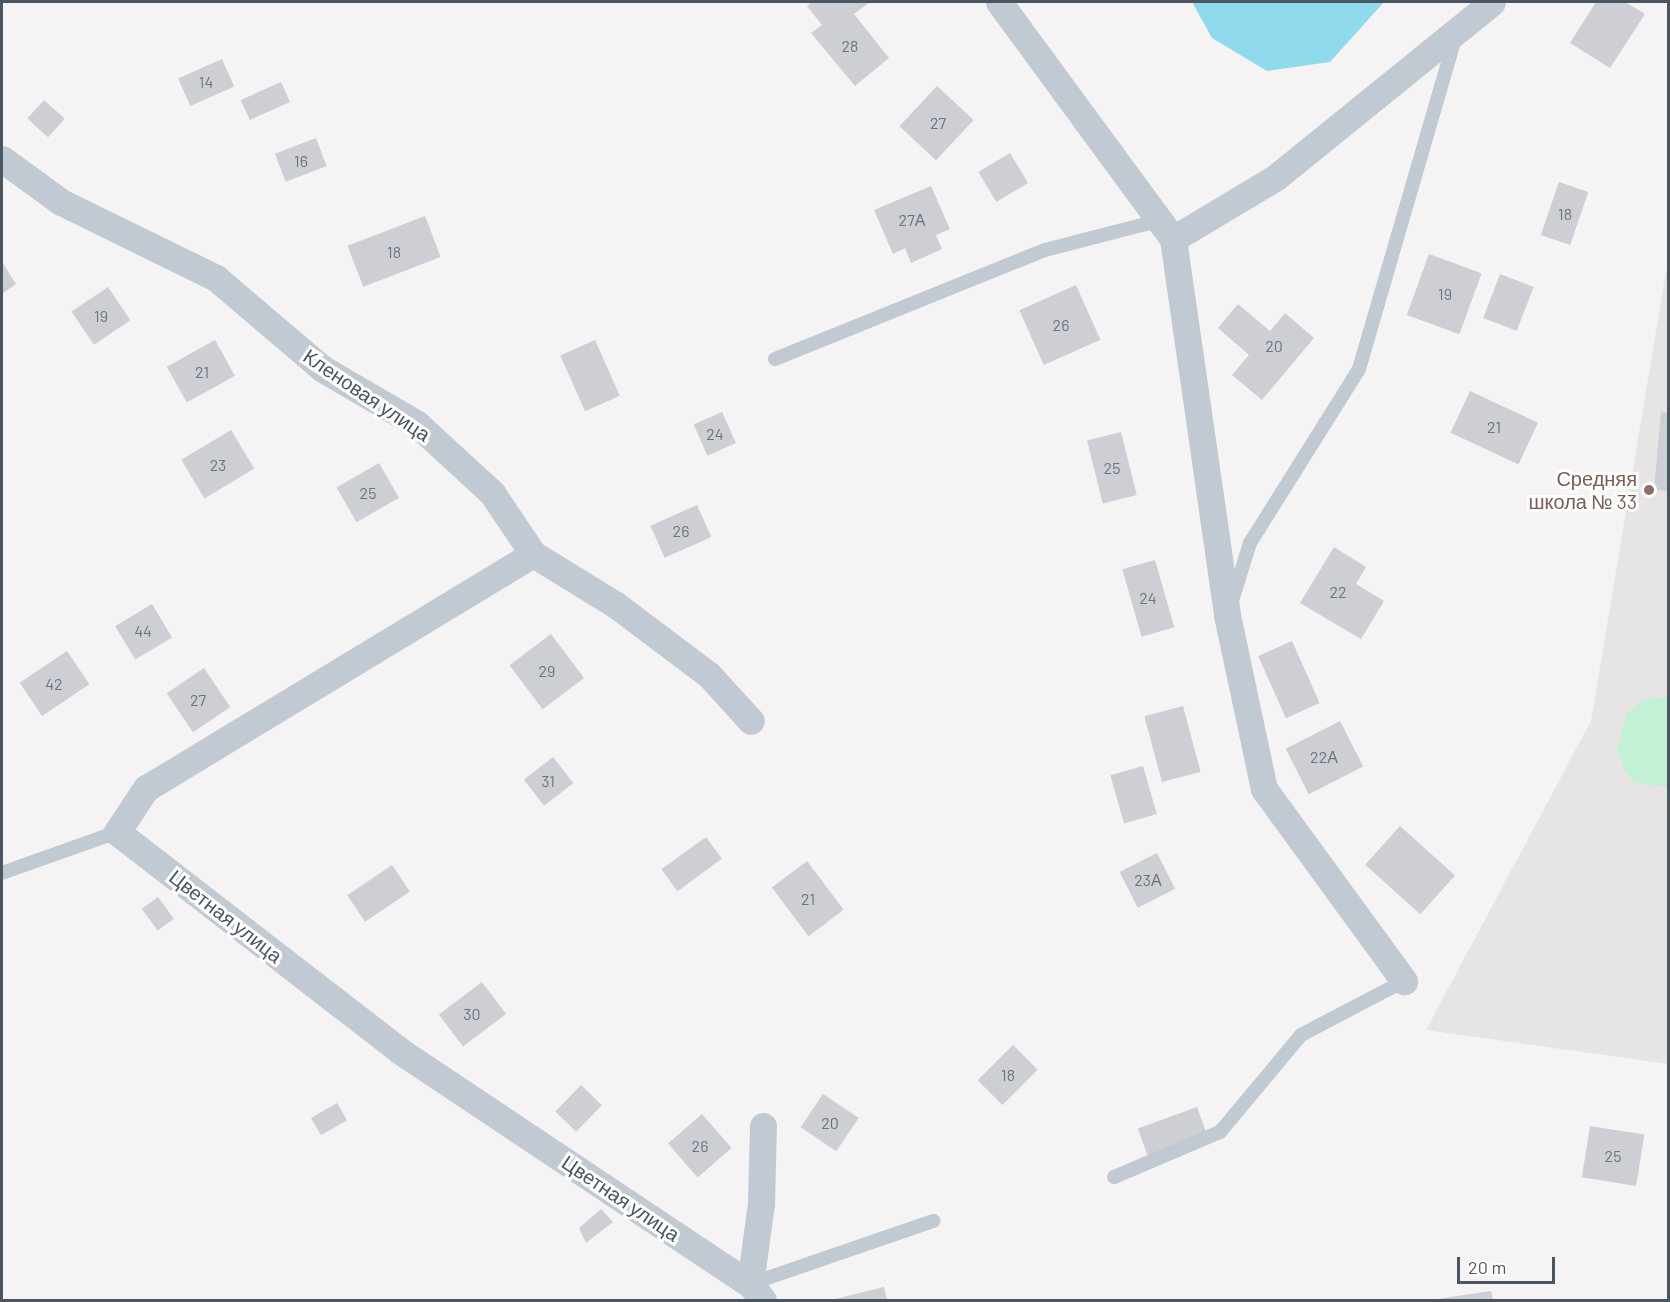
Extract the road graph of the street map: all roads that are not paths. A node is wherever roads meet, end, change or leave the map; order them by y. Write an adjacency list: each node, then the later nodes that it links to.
1 (999, 2): 5 (street)
2 (1492, 2): 3 (street)
3 (1457, 30): 5 (street); 8 (lane)
4 (2, 159): 7 (street, Кленовая улица)
5 (1165, 230): 6 (lane); 8 (street)
6 (775, 359)
7 (533, 554): 9 (street, Кленовая улица); 10 (street)
8 (1227, 615): 12 (street)
9 (751, 721)
10 (117, 832): 11 (lane); 16 (street, Цветная улица)
11 (2, 873)
12 (1404, 981): 14 (lane)
13 (763, 1126): 16 (street)
14 (1114, 1177)
15 (933, 1221): 16 (lane)
16 (757, 1292)

